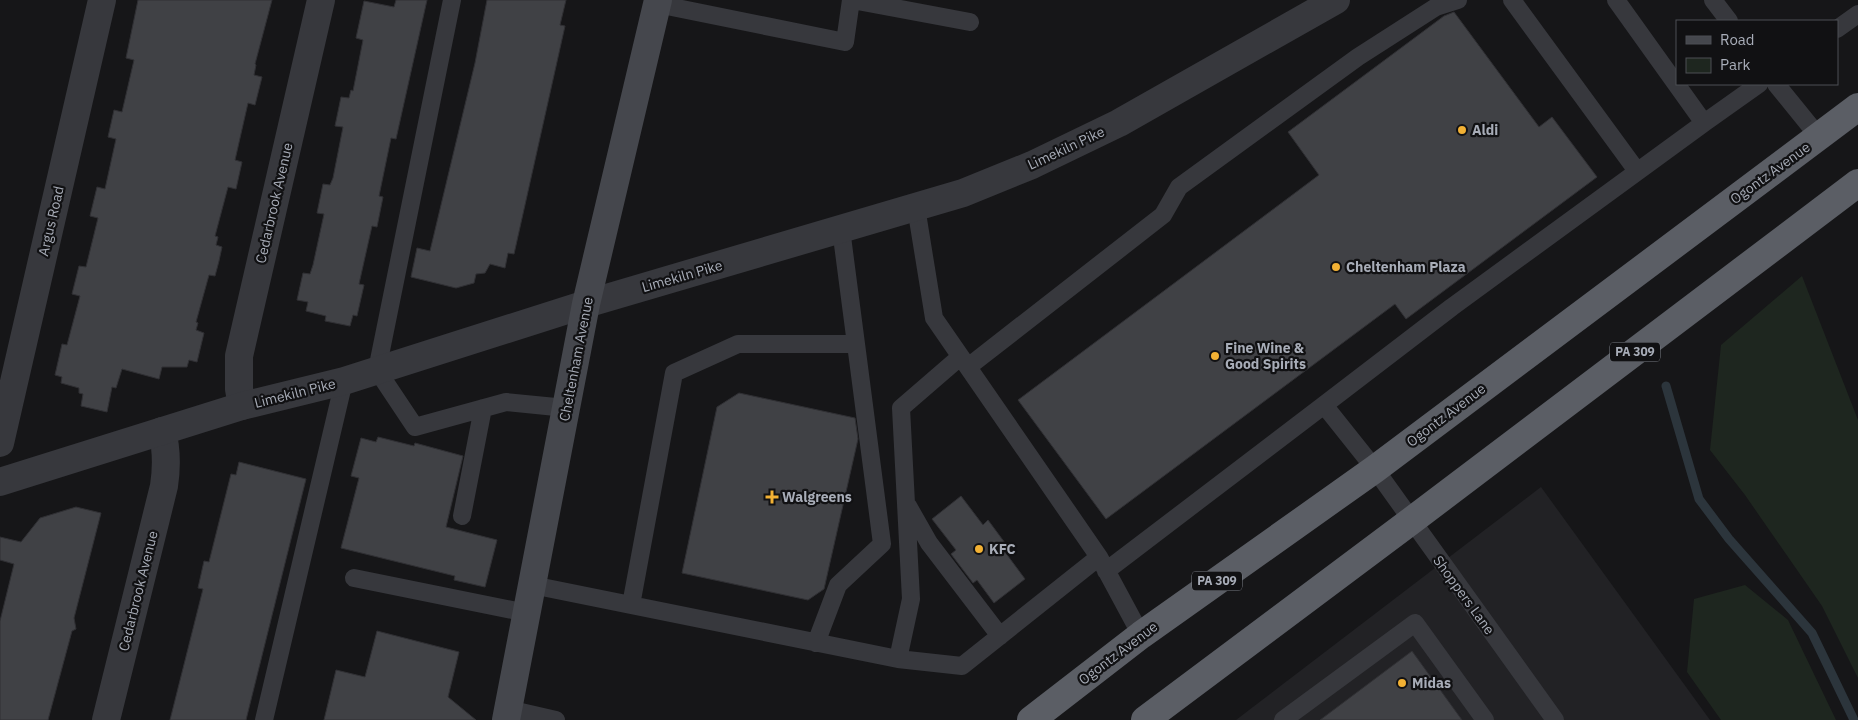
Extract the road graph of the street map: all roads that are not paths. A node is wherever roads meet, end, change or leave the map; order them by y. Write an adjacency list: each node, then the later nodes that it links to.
1 (102, 0): 36 (street, Argus Road)
2 (321, 0): 32 (street, Cedarbrook Avenue)
3 (452, 0): 29 (lane)
4 (851, 0): 10 (lane); 13 (lane)
5 (1336, 0): 24 (street, Limekiln Pike)
6 (1458, 0): 28 (lane)
7 (1512, 0): 22 (lane)
8 (1616, 0): 15 (lane)
9 (1713, 0): 12 (lane)
10 (657, 2): 26 (main road, Cheltenham Avenue)
11 (1858, 14): 14 (lane)
12 (1728, 20)
13 (970, 22)
14 (1838, 28)
15 (1676, 84)
16 (1677, 85): 20 (lane)
17 (1757, 85): 20 (lane)
18 (1777, 85): 21 (lane)
19 (1858, 107): 21 (highway, Ogontz Avenue / PA 309)
20 (1704, 123): 22 (lane)
21 (1819, 137): 37 (highway, Ogontz Avenue / PA 309)
22 (1637, 171): 31 (lane)
23 (1858, 183): 41 (highway, PA 309)
24 (916, 207): 25 (street, Limekiln Pike); 28 (lane)
25 (841, 229): 26 (street, Limekiln Pike); 27 (lane)
26 (586, 304): 29 (street, Limekiln Pike); 34 (main road, Cheltenham Avenue)
27 (856, 344): 45 (lane); 49 (lane)
28 (964, 362): 39 (lane); 42 (lane)
29 (376, 370): 30 (street, Limekiln Pike); 33 (lane)
30 (344, 381): 32 (street, Limekiln Pike); 54 (lane)
31 (1324, 404): 37 (lane, Shoppers Lane); 42 (lane)
32 (242, 406): 35 (street, Limekiln Pike)
33 (483, 408): 34 (lane); 40 (lane)
34 (566, 408): 44 (main road, Cheltenham Avenue)
35 (162, 431): 38 (street, Limekiln Pike); 53 (street, Cedarbrook Avenue)
36 (0, 443)
37 (1375, 469): 41 (lane, Shoppers Lane); 47 (highway, Ogontz Avenue / PA 309)
38 (0, 482)
39 (907, 503): 48 (lane); 50 (lane)
40 (462, 516)
41 (1411, 522): 52 (lane, Shoppers Lane); 57 (highway, PA 309)
42 (1103, 564): 47 (lane); 48 (lane)
43 (354, 578): 46 (lane)
44 (532, 585): 45 (lane); 46 (main road, Cheltenham Avenue)
45 (631, 605): 49 (lane)
46 (526, 613): 51 (main road, Cheltenham Avenue)
47 (1141, 635): 56 (highway, Ogontz Avenue / PA 309)
48 (1000, 636): 50 (lane)
49 (816, 643): 50 (lane)
50 (898, 659)
51 (507, 714): 55 (lane)
52 (1545, 717)
53 (106, 720)
54 (264, 720)
55 (556, 720)
56 (1031, 720)
57 (1145, 720)
58 (1283, 720): 59 (lane)
59 (1485, 720)

